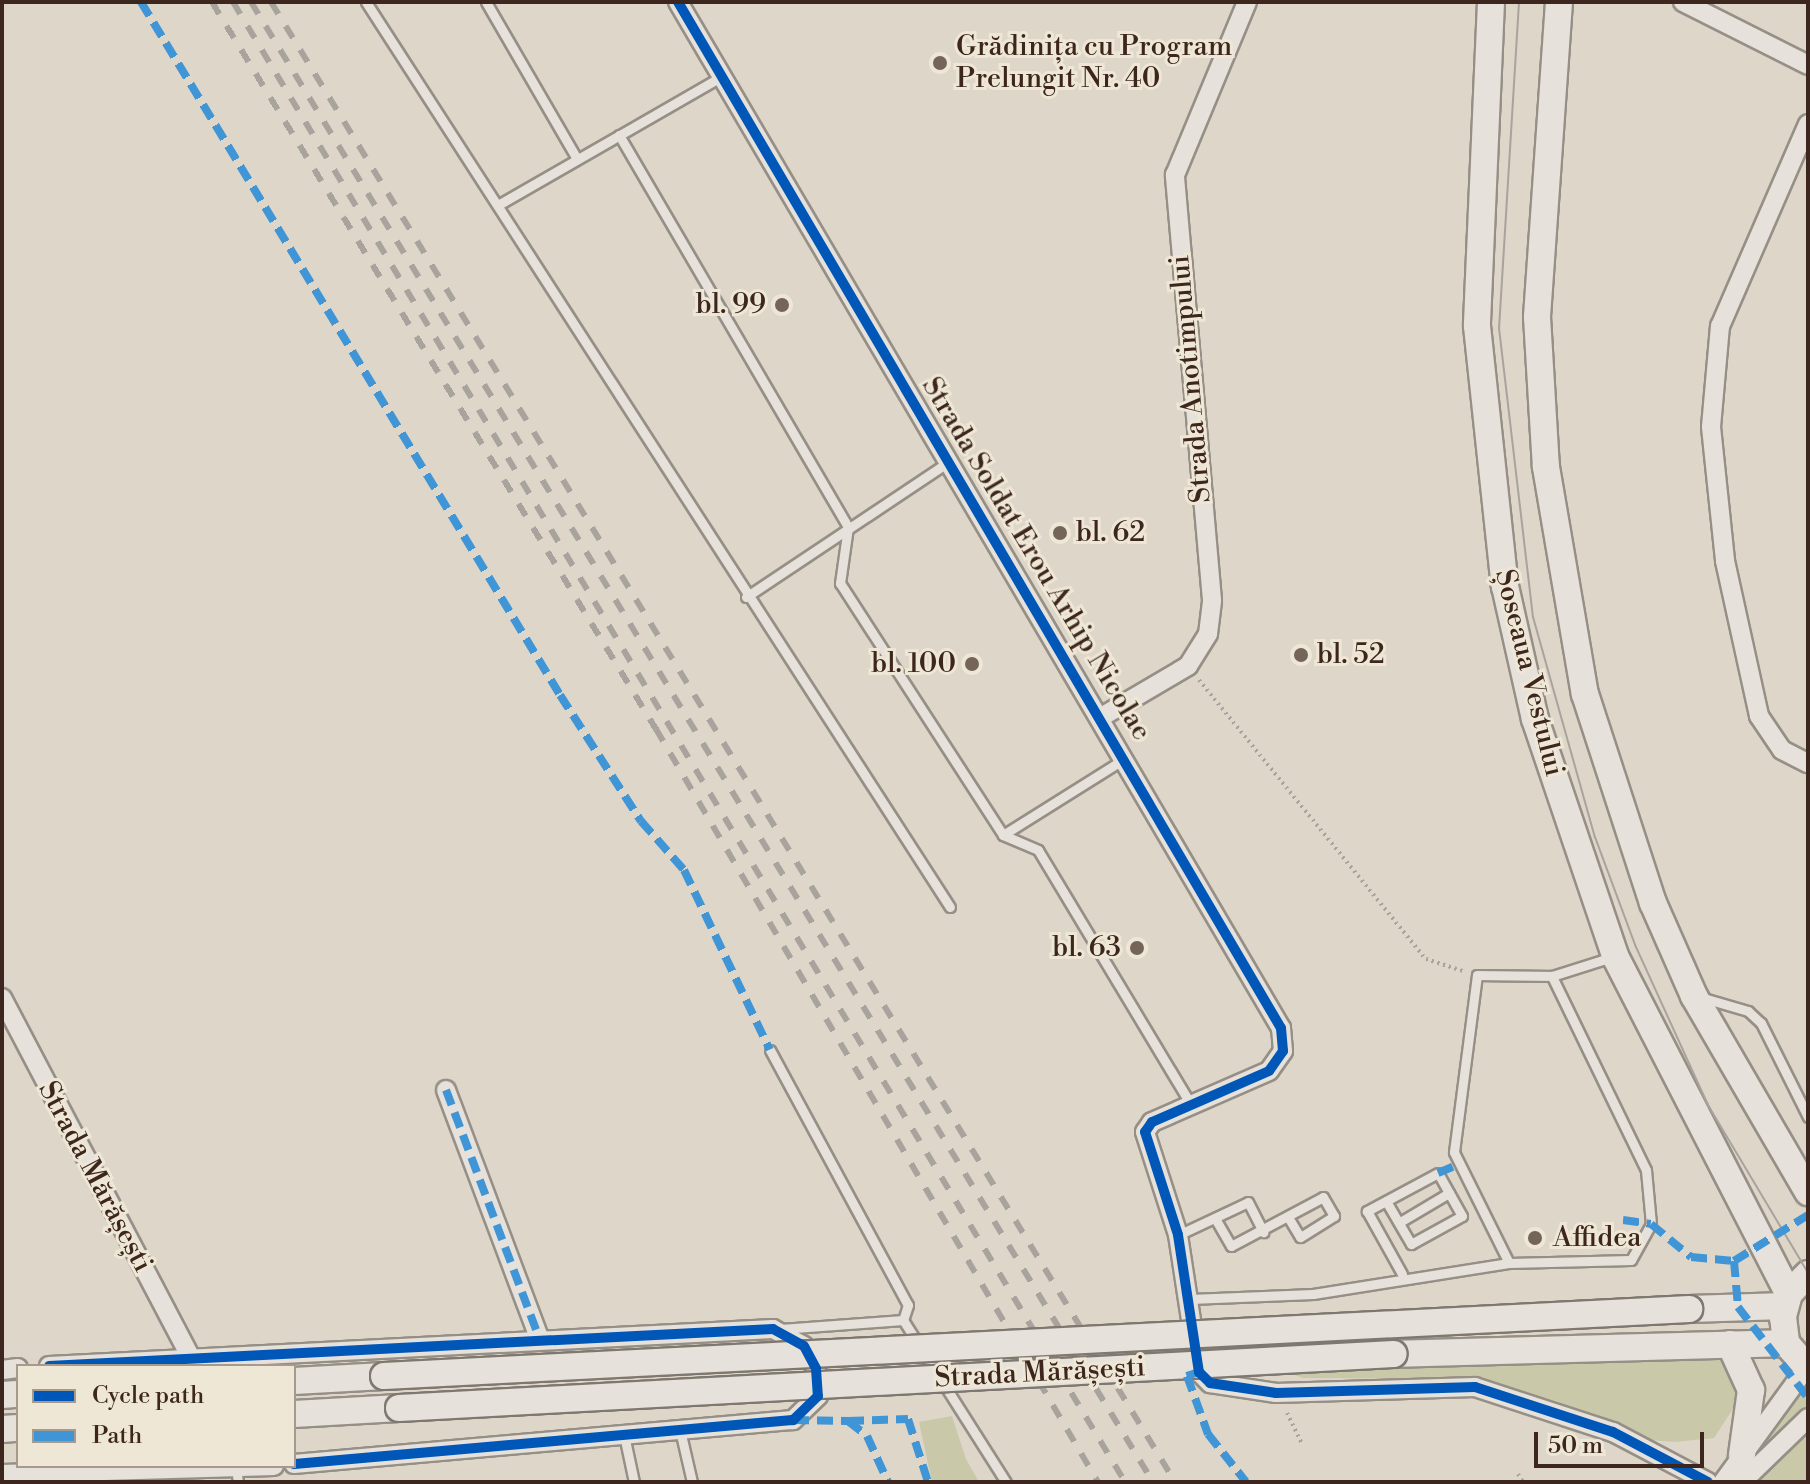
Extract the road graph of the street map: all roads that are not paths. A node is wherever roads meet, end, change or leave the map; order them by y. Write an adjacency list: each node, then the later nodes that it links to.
1 (366, 2): 13 (lane)
2 (486, 2): 12 (lane)
3 (678, 2): 9 (street, Strada Soldat Erou Arhip Nicolae)
4 (1247, 2): 17 (street, Strada Anotimpului)
5 (1491, 2): 22 (main road, Șoseaua Vestului)
6 (1559, 2): 24 (main road, Șoseaua Vestului)
7 (1683, 2): 8 (street)
8 (1808, 65)
9 (722, 76): 11 (lane); 14 (street, Strada Soldat Erou Arhip Nicolae)
10 (1808, 124): 19 (street)
11 (619, 135): 12 (lane); 15 (lane)
12 (577, 159): 13 (lane)
13 (498, 205): 16 (lane)
14 (950, 461): 15 (lane); 17 (street, Strada Soldat Erou Arhip Nicolae)
15 (848, 527): 16 (lane); 20 (lane)
16 (746, 597): 21 (lane)
17 (1103, 716): 18 (street, Strada Soldat Erou Arhip Nicolae)
18 (1127, 758): 20 (lane); 28 (street, Strada Soldat Erou Arhip Nicolae)
19 (1808, 763)
20 (1003, 835): 28 (lane)
21 (950, 907)
22 (1615, 956): 23 (lane); 42 (main road, Șoseaua Vestului)
23 (1552, 976): 38 (lane); 38 (lane)
24 (1694, 996): 29 (lane); 30 (main road, Șoseaua Vestului)
25 (2, 998): 48 (street, Strada Mărășești)
26 (770, 1050): 43 (lane)
27 (446, 1090): 45 (street)
28 (1193, 1108): 37 (street)
29 (1808, 1117)
30 (1808, 1192)
31 (1449, 1193): 32 (lane); 35 (lane); 35 (lane)
32 (1386, 1201): 35 (lane); 39 (lane)
33 (1288, 1217): 33 (lane); 36 (lane)
34 (1216, 1220): 36 (lane); 36 (lane); 37 (lane)
35 (1400, 1222)
36 (1263, 1232)
37 (1178, 1235): 41 (street)
38 (1509, 1263): 39 (lane)
39 (1402, 1274): 41 (lane)
40 (1808, 1274): 42 (main road)
41 (1190, 1299): 64 (street)
42 (1787, 1300): 46 (main road, Șoseaua Vestului); 51 (main road, Strada Mărășești, bridge)
43 (903, 1320): 44 (lane); 63 (lane)
44 (773, 1329): 45 (street); 54 (street)
45 (539, 1338): 48 (street)
46 (1786, 1343): 47 (main road, Strada Mărășești); 50 (main road)
47 (1730, 1344): 52 (main road, Strada Mărășești, bridge); 56 (main road)
48 (190, 1356): 49 (street)
49 (77, 1364)
50 (1807, 1367): 56 (street)
51 (296, 1381)
52 (296, 1414)
53 (1808, 1418): 66 (street)
54 (680, 1430): 55 (street); 62 (lane)
55 (624, 1435): 57 (street); 61 (lane)
56 (1742, 1455): 65 (street)
57 (296, 1464)
58 (267, 1468): 60 (street)
59 (2, 1474): 60 (street)
60 (237, 1476)
61 (634, 1482)
62 (692, 1482)
63 (1006, 1482)
64 (1708, 1482)
65 (1723, 1482)
66 (1742, 1482)

